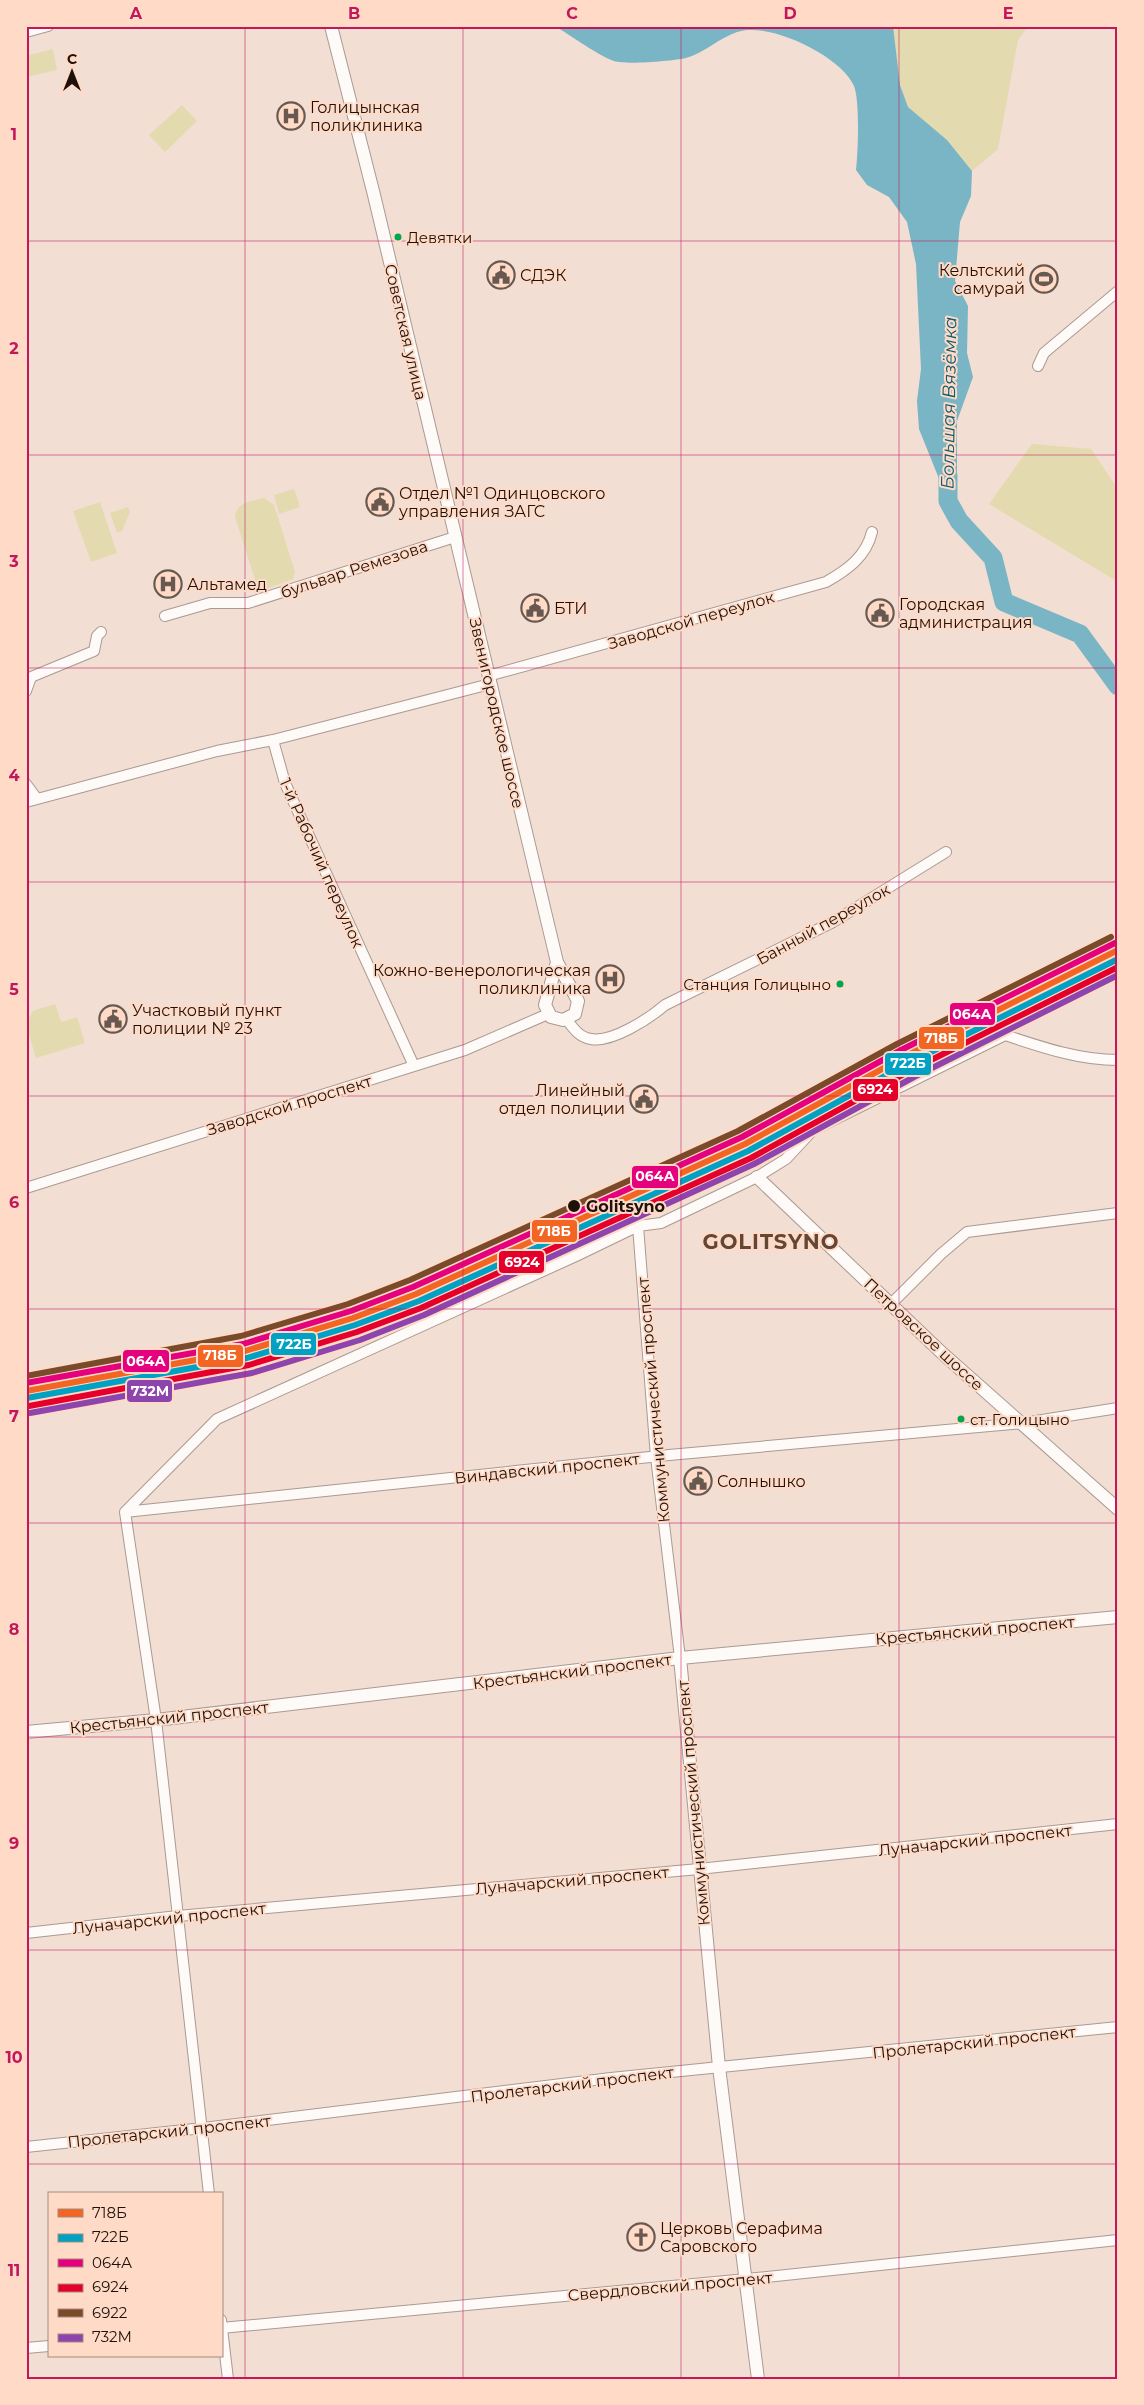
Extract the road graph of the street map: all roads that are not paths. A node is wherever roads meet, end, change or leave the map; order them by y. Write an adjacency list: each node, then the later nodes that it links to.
1 (48, 26): 3 (street)
2 (331, 26): 6 (street, Советская улица)
3 (26, 32)
4 (1118, 291): 5 (street)
5 (1038, 366)
6 (437, 464): 8 (street, Звенигородское шоссе)
7 (872, 532): 11 (street, Заводской переулок)
8 (455, 537): 9 (street, бульвар Ремезова); 11 (street, Звенигородское шоссе)
9 (165, 616)
10 (102, 632): 12 (street)
11 (489, 680): 13 (street); 18 (street, Звенигородское шоссе)
12 (26, 691)
13 (273, 740): 15 (street); 24 (street, 1-й Рабочий переулок)
14 (26, 784): 15 (street)
15 (37, 799): 16 (street)
16 (26, 802)
17 (946, 852): 22 (street, Банный переулок)
18 (557, 962): 19 (street); 20 (street)
19 (573, 992): 20 (street); 22 (street)
20 (549, 993): 21 (street)
21 (548, 1014): 22 (street); 24 (street, Заводской проспект)
22 (567, 1020)
23 (1118, 1060): 25 (street)
24 (414, 1066): 26 (street, Заводской проспект)
25 (757, 1176): 28 (street); 29 (street, Петровское шоссе)
26 (26, 1188)
27 (1118, 1213): 29 (street)
28 (638, 1226): 32 (street, Коммунистический проспект); 34 (street)
29 (891, 1304): 31 (street, Петровское шоссе)
30 (1118, 1408): 31 (street, Виндавский проспект)
31 (1023, 1423): 32 (street, Виндавский проспект); 33 (street, Петровское шоссе)
32 (656, 1457): 34 (street, Виндавский проспект); 36 (street, Коммунистический проспект)
33 (1118, 1508)
34 (125, 1512): 37 (street)
35 (1118, 1617): 36 (street, Крестьянский проспект)
36 (680, 1658): 37 (street, Крестьянский проспект); 40 (street, Коммунистический проспект)
37 (156, 1720): 38 (street, Крестьянский проспект); 41 (street)
38 (26, 1732)
39 (1118, 1824): 40 (street, Луначарский проспект)
40 (699, 1869): 41 (street, Луначарский проспект); 44 (street, Коммунистический проспект)
41 (178, 1916): 42 (street, Луначарский проспект); 45 (street)
42 (26, 1933)
43 (1118, 2027): 44 (street, Пролетарский проспект)
44 (719, 2067): 45 (street, Пролетарский проспект); 49 (street, Коммунистический проспект)
45 (203, 2128): 46 (street, Пролетарский проспект); 47 (street)
46 (26, 2148)
47 (209, 2192)
48 (1118, 2240): 49 (street, Свердловский проспект)
49 (747, 2280): 50 (street, Свердловский проспект); 54 (street, Коммунистический проспект)
50 (222, 2325): 53 (street)
51 (48, 2346): 52 (street)
52 (26, 2348)
53 (228, 2379)
54 (758, 2379)

